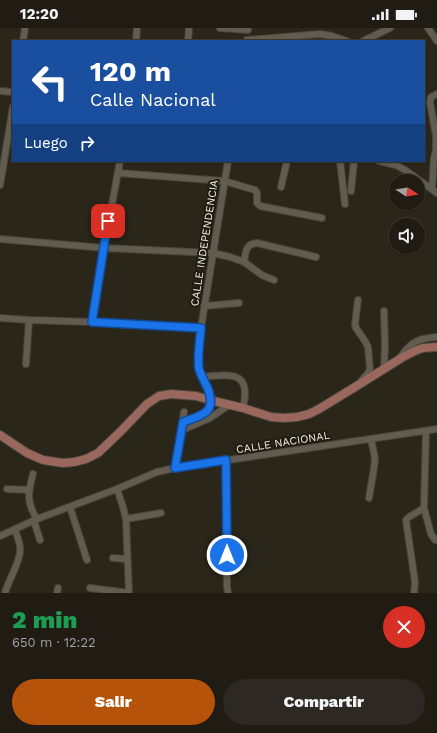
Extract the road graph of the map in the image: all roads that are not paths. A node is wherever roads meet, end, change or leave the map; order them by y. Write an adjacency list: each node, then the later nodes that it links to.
1 (25, 28): 8 (street)
2 (137, 28): 9 (street)
3 (189, 28): 10 (street)
4 (220, 28): 7 (street)
5 (390, 28): 13 (street)
6 (428, 28): 14 (street)
7 (248, 29): 11 (street)
8 (23, 40)
9 (136, 40)
10 (188, 40)
11 (247, 40): 12 (street)
12 (345, 40)
13 (365, 40)
14 (437, 41)
15 (0, 91): 16 (street)
16 (12, 92)
17 (437, 94): 30 (street)
18 (12, 113): 27 (street)
19 (120, 162): 25 (street)
20 (228, 162): 26 (street, CALLE INDEPENDENCIA)
21 (287, 162): 28 (street)
22 (340, 162): 31 (street)
23 (354, 162): 29 (street)
24 (383, 162): 30 (street)
25 (118, 173): 26 (street); 34 (street)
26 (224, 181): 32 (street); 35 (street, CALLE INDEPENDENCIA)
27 (0, 185)
28 (281, 187)
29 (351, 191)
30 (435, 191)
31 (345, 204)
32 (322, 218)
33 (0, 238): 34 (street)
34 (104, 248): 35 (street); 45 (street)
35 (213, 253): 37 (street); 41 (street, CALLE INDEPENDENCIA)
36 (316, 257): 37 (street)
37 (244, 262): 38 (street)
38 (274, 280)
39 (358, 300): 53 (street)
40 (239, 303): 41 (street)
41 (204, 306): 46 (street, CALLE INDEPENDENCIA)
42 (384, 311): 51 (street)
43 (0, 318): 44 (street)
44 (29, 320): 45 (street); 50 (street)
45 (92, 322): 46 (street)
46 (201, 328): 52 (street, CALLE INDEPENDENCIA)
47 (437, 337): 49 (street)
48 (437, 347): 49 (main road)
49 (398, 361): 51 (main road)
50 (26, 364)
51 (384, 369): 53 (main road)
52 (202, 377): 55 (street); 57 (street, CALLE INDEPENDENCIA)
53 (355, 387): 55 (main road)
54 (229, 405): 55 (main road); 59 (street); 61 (main road, bridge)
55 (243, 408)
56 (184, 412): 57 (street)
57 (183, 422): 59 (street)
58 (437, 429): 60 (street, CALLE NACIONAL)
59 (182, 430): 64 (street)
60 (426, 431): 62 (street, CALLE NACIONAL); 71 (street)
61 (0, 436)
62 (372, 439): 63 (street, CALLE NACIONAL); 69 (street)
63 (226, 460): 64 (street, CALLE NACIONAL); 85 (street)
64 (175, 468): 67 (street, CALLE NACIONAL)
65 (33, 474): 68 (street)
66 (7, 489): 68 (street)
67 (117, 489): 70 (street, CALLE NACIONAL); 73 (street)
68 (29, 490): 74 (street)
69 (369, 498)
70 (70, 507): 74 (street, CALLE NACIONAL); 81 (street)
71 (424, 508): 78 (street); 86 (street)
72 (161, 513): 73 (street)
73 (126, 519): 80 (street)
74 (36, 520): 75 (street, CALLE NACIONAL); 77 (street)
75 (15, 530): 76 (street, CALLE NACIONAL); 83 (street)
76 (0, 536)
77 (40, 540)
78 (437, 540)
79 (113, 558): 80 (street)
80 (127, 559): 84 (street)
81 (87, 560)
82 (90, 588): 84 (street)
83 (5, 593)
84 (129, 593)
85 (228, 593)
86 (414, 593)

